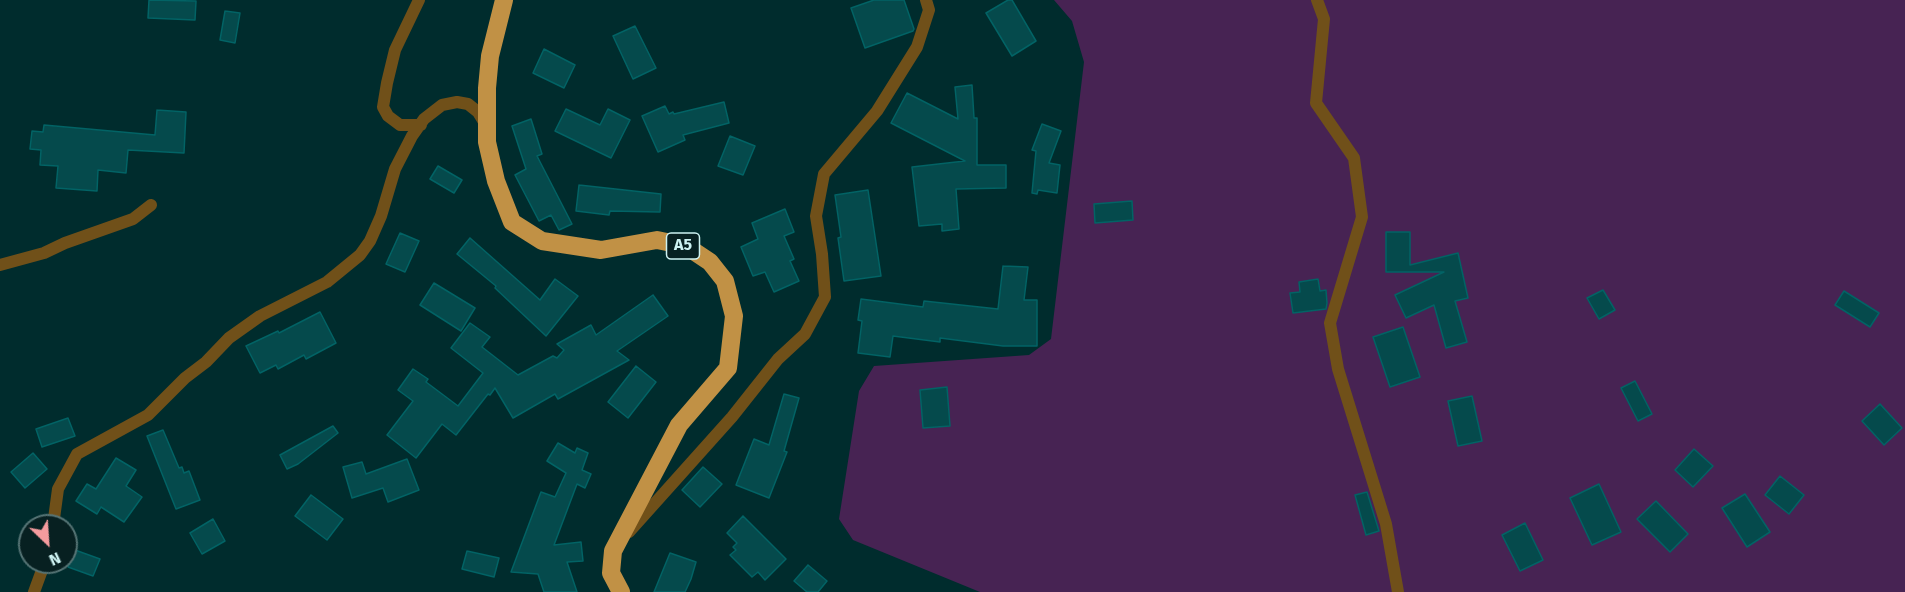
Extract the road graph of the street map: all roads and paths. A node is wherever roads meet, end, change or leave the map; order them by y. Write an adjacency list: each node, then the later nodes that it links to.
1 (419, 0): 5 (lane)
2 (504, 0): 6 (highway, A5)
3 (926, 0): 10 (lane)
4 (1317, 0): 14 (lane)
5 (421, 125): 6 (lane); 9 (lane)
6 (487, 126): 10 (highway, A5)
7 (151, 205): 8 (lane)
8 (0, 265)
9 (55, 514)
10 (618, 544): 13 (highway, A5)
11 (41, 574): 12 (lane)
12 (34, 592)
13 (621, 592)
14 (1398, 592)

